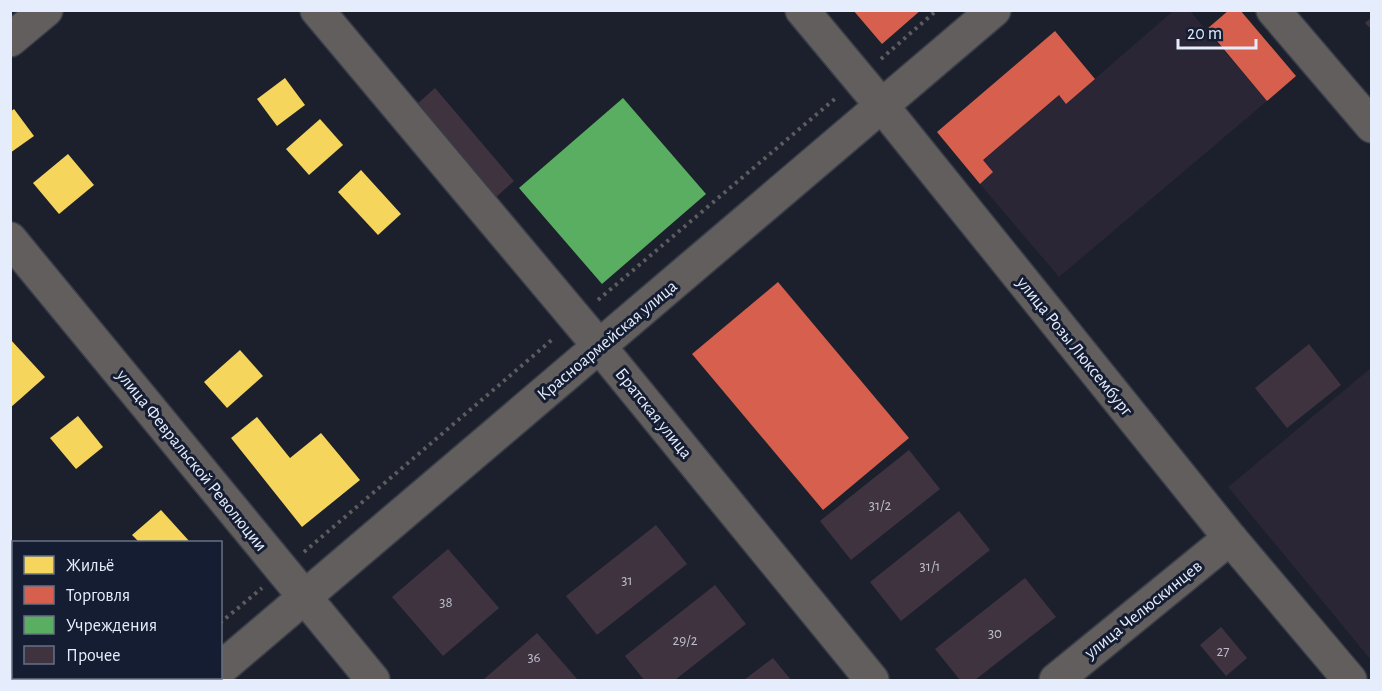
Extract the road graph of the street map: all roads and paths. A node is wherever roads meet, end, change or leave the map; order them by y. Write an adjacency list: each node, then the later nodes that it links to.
1 (46, 10): 6 (street)
2 (317, 10): 10 (street, Братская улица)
3 (802, 10): 7 (street, улица Розы Люксембург)
4 (994, 10): 7 (street, Красноармейская улица)
5 (1273, 10): 8 (street)
6 (10, 40)
7 (882, 106): 10 (street, Красноармейская улица); 11 (street, улица Розы Люксембург)
8 (1371, 126)
9 (10, 239): 12 (street, улица Февральской Революции)
10 (599, 346): 12 (street, Красноармейская улица); 15 (street, Братская улица)
11 (1230, 538): 16 (street, улица Челюскинцев); 17 (street, улица Розы Люксембург)
12 (304, 597): 13 (street, Красноармейская улица); 14 (street, улица Февральской Революции)
13 (222, 667)
14 (373, 681)
15 (872, 681)
16 (1056, 681)
17 (1350, 681)

